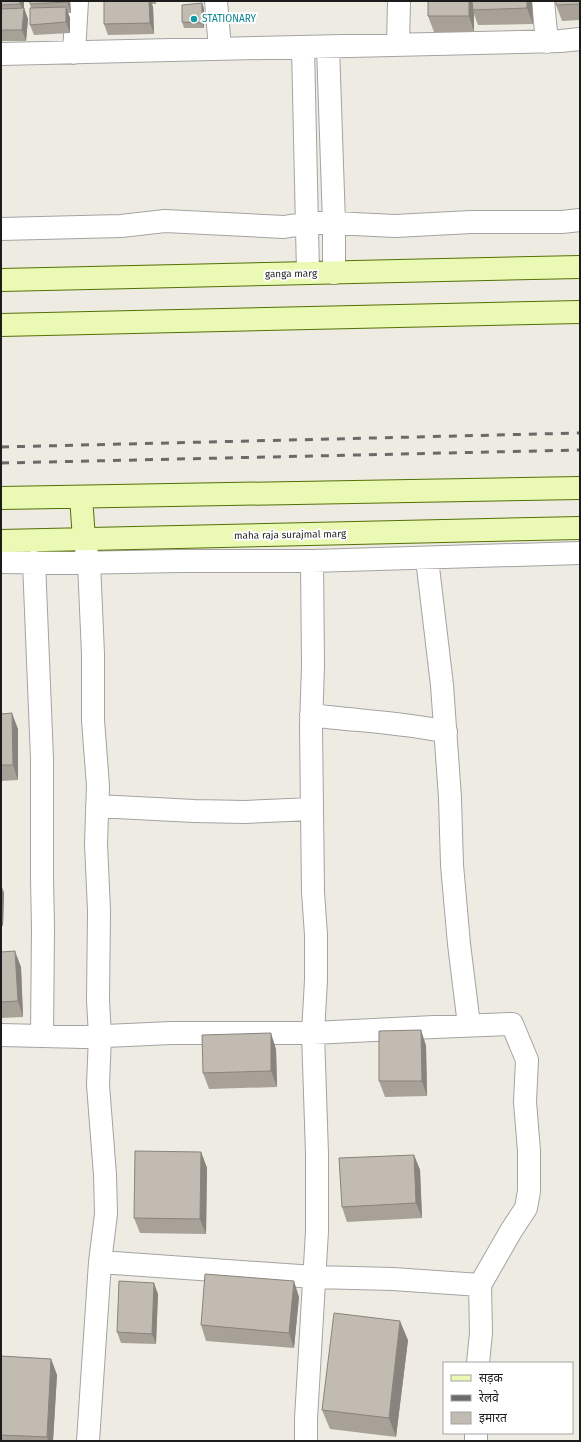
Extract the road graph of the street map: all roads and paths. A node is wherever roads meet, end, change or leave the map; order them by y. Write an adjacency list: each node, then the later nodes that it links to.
1 (76, 1): 11 (street)
2 (216, 1): 10 (street)
3 (399, 1): 7 (street)
4 (542, 1): 6 (street)
5 (580, 38): 6 (street)
6 (546, 42): 7 (street)
7 (398, 45): 9 (street)
8 (303, 47): 9 (street); 10 (street); 15 (street)
9 (328, 47): 14 (street)
10 (220, 49): 11 (street)
11 (74, 53): 12 (street)
12 (1, 54)
13 (580, 220): 14 (street)
14 (334, 223): 15 (street); 18 (street)
15 (308, 224): 16 (street); 19 (street)
16 (1, 229)
17 (580, 267): 18 (street, ganga marg)
18 (334, 273): 19 (street, ganga marg)
19 (308, 274): 20 (street, ganga marg)
20 (1, 280)
21 (580, 312): 22 (street)
22 (1, 325)
23 (580, 488): 24 (street)
24 (81, 497): 25 (street); 27 (street)
25 (1, 498)
26 (580, 528): 27 (street, maha raja surajmal marg)
27 (84, 539): 28 (street, maha raja surajmal marg); 34 (street)
28 (1, 541)
29 (580, 553): 30 (street)
30 (427, 559): 31 (street); 36 (street)
31 (312, 561): 34 (street); 35 (street)
32 (1, 562): 33 (street)
33 (34, 562): 34 (street); 42 (street)
34 (89, 563): 37 (street)
35 (311, 715): 36 (street); 38 (street)
36 (446, 732): 39 (street)
37 (97, 806): 38 (street); 43 (street)
38 (312, 809): 40 (street)
39 (469, 1026): 40 (street); 46 (street)
40 (313, 1033): 43 (street); 45 (street)
41 (1, 1035): 42 (street)
42 (42, 1036): 43 (street)
43 (100, 1036): 44 (street)
44 (100, 1262): 45 (street); 48 (street)
45 (314, 1277): 46 (street); 49 (street)
46 (480, 1285): 47 (street)
47 (478, 1362)
48 (88, 1441)
49 (306, 1441)

